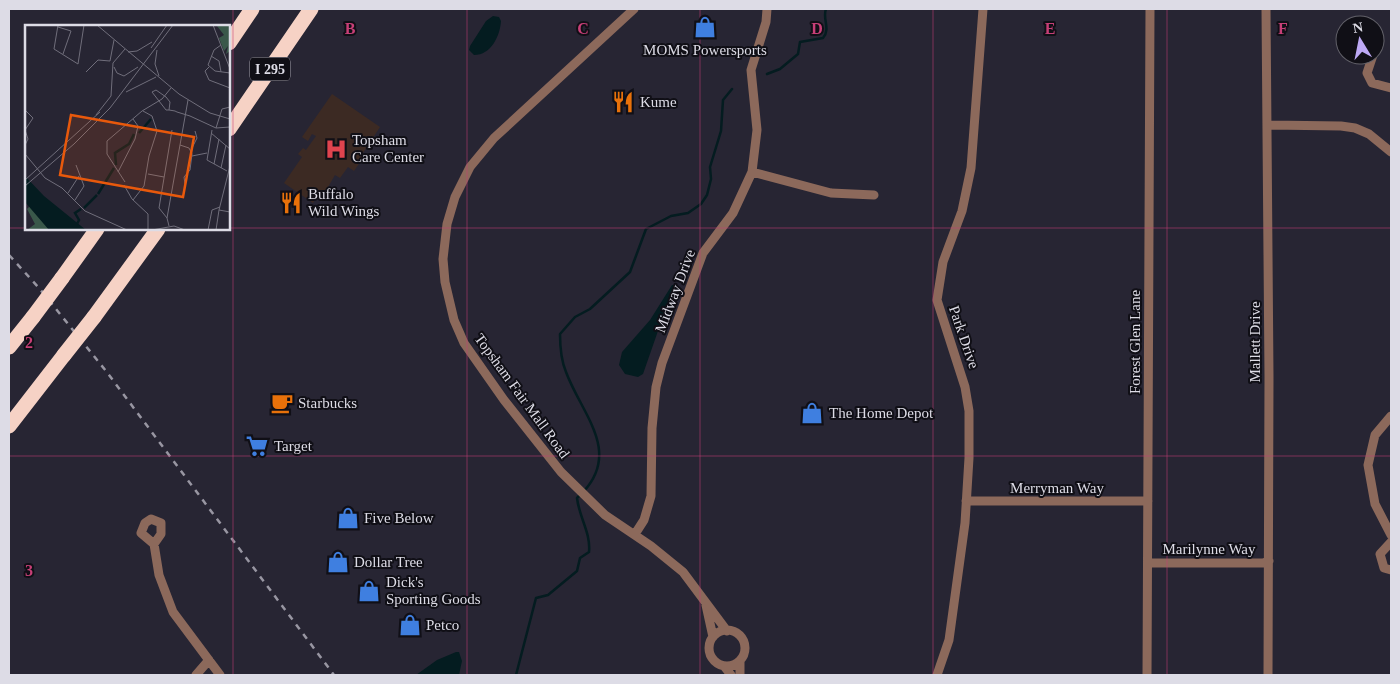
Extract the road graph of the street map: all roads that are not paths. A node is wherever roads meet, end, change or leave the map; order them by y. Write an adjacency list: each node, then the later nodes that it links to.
1 (243, 9): 9 (highway)
2 (252, 9): 9 (highway)
3 (311, 9): 13 (highway, I 295)
4 (634, 9): 24 (street, Topsham Fair Mall Road)
5 (767, 9): 15 (street, Midway Drive)
6 (983, 9): 22 (street, Park Drive)
7 (1150, 9): 23 (street, Forest Glen Lane)
8 (1266, 9): 12 (street, Mallett Drive)
9 (233, 36)
10 (1369, 65): 11 (street)
11 (1391, 88)
12 (1267, 125): 14 (street); 28 (street, Mallett Drive)
13 (230, 128)
14 (1391, 152)
15 (752, 172): 16 (street); 24 (street, Midway Drive)
16 (874, 195)
17 (96, 230): 19 (highway, bridge)
18 (157, 230): 21 (highway, bridge)
19 (9, 347)
20 (1391, 416): 25 (street)
21 (9, 426)
22 (966, 501): 23 (street, Merryman Way); 41 (street, Park Drive)
23 (1148, 501): 29 (street, Forest Glen Lane)
24 (635, 534): 31 (street, Topsham Fair Mall Road)
25 (1391, 535)
26 (1391, 542): 30 (street)
27 (154, 544): 34 (street)
28 (1269, 561): 29 (street, Marilynne Way); 43 (street, Mallett Drive)
29 (1149, 563): 42 (street, Forest Glen Lane)
30 (1391, 570)
31 (705, 600): 32 (street, Topsham Fair Mall Road); 33 (street, Topsham Fair Mall Road)
32 (728, 631): 33 (street); 35 (street)
33 (713, 637): 36 (street)
34 (209, 660): 37 (street); 38 (street)
35 (740, 660): 36 (street); 40 (street)
36 (724, 666): 39 (street)
37 (196, 675)
38 (220, 675)
39 (731, 675)
40 (740, 675)
41 (937, 675)
42 (1147, 675)
43 (1268, 675)

